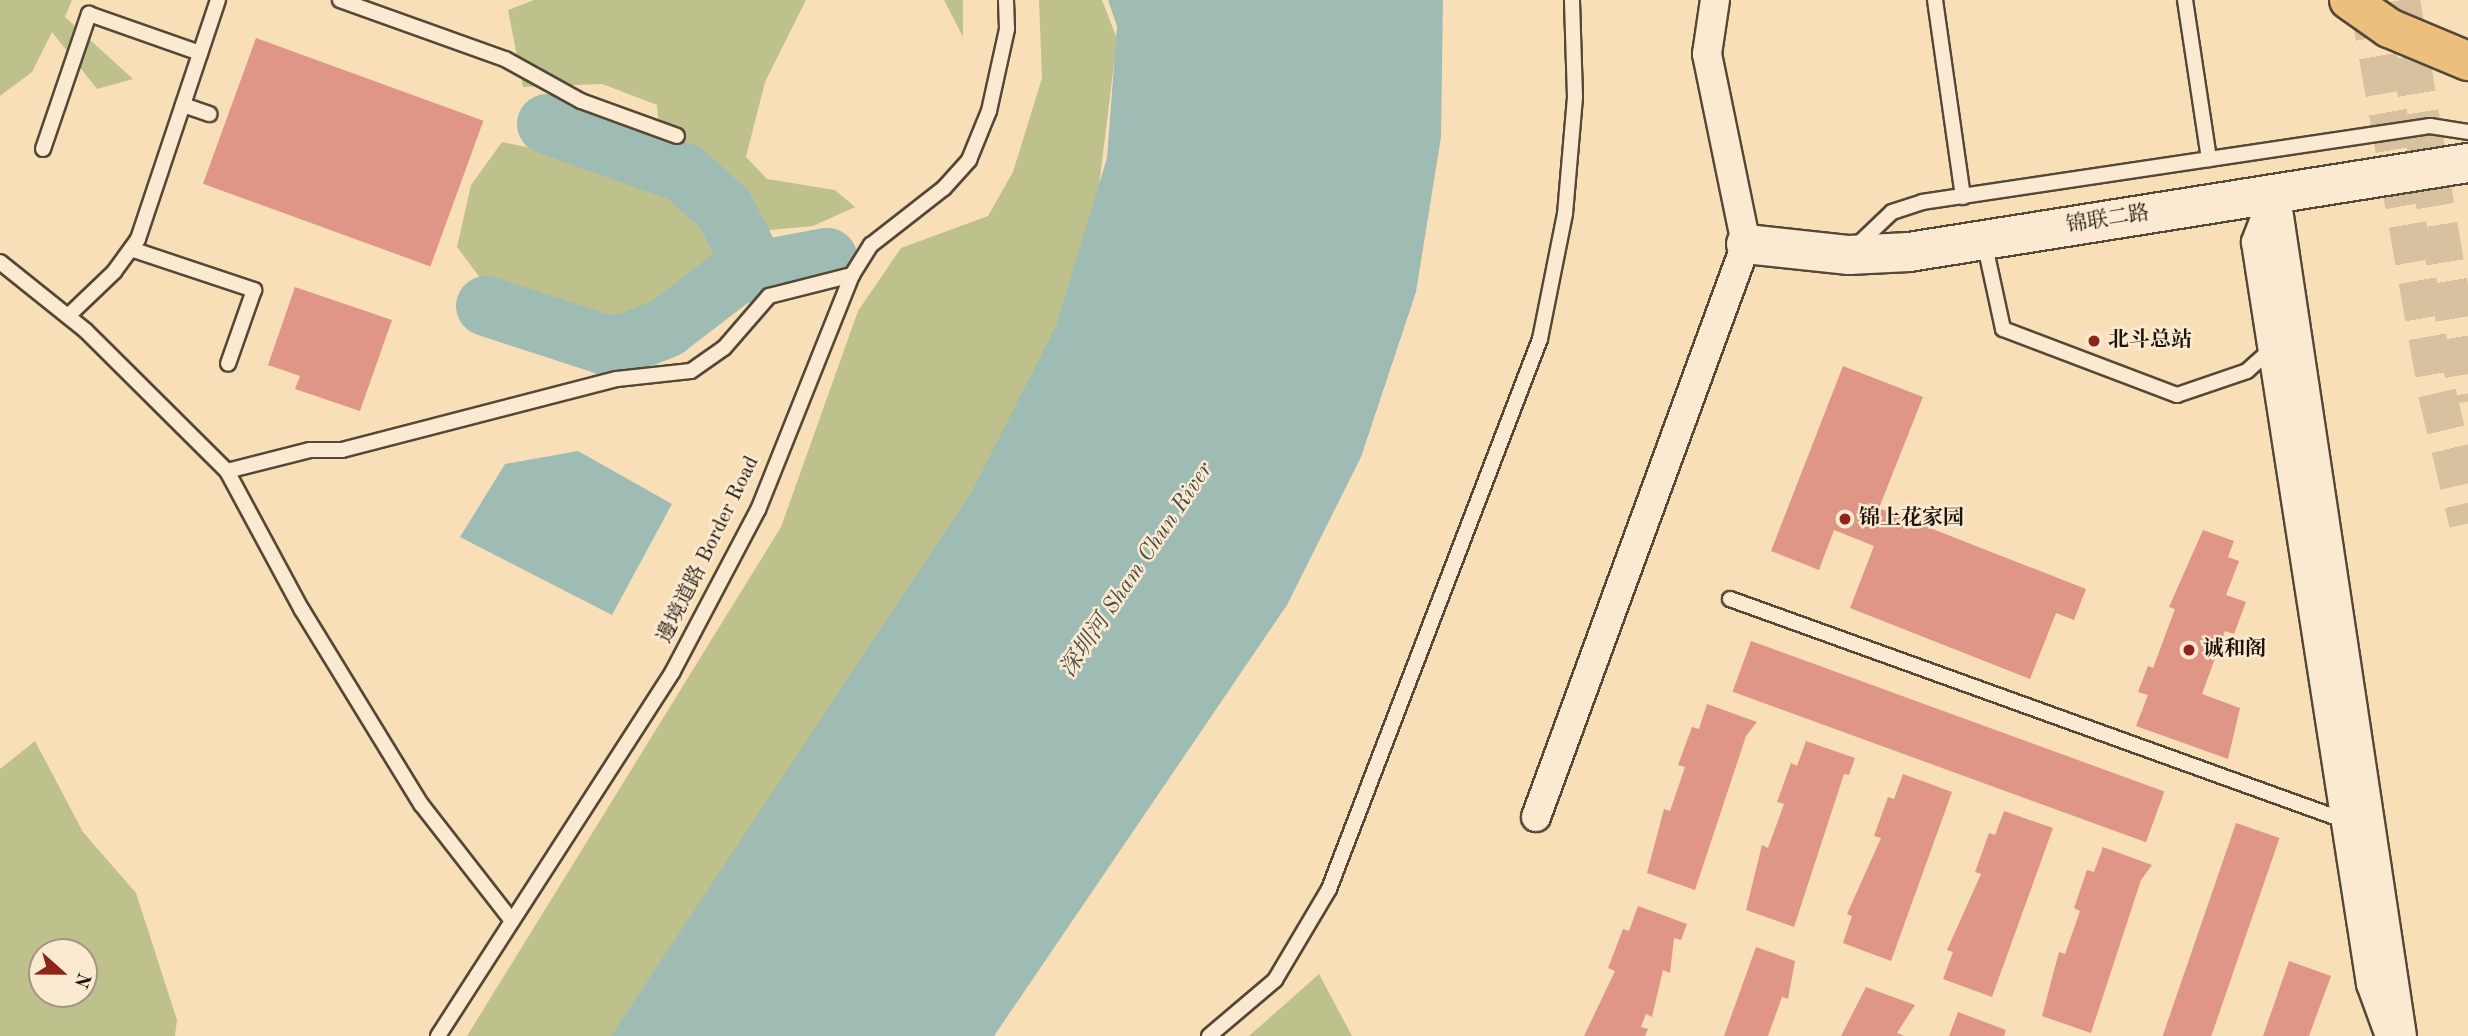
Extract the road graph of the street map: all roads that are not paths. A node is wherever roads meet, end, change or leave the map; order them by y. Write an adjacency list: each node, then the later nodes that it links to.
1 (218, 0): 9 (lane)
2 (340, 0): 14 (lane)
3 (1006, 0): 25 (lane, 邊境道路 Border Road)
4 (1572, 0): 36 (lane)
5 (1715, 0): 21 (street)
6 (1935, 0): 19 (lane)
7 (2185, 0): 16 (lane)
8 (2349, 0): 10 (main road)
9 (200, 53): 11 (lane); 15 (lane)
10 (2468, 61)
11 (183, 104): 12 (lane); 22 (lane)
12 (209, 114)
13 (2468, 132): 16 (lane)
14 (677, 136)
15 (43, 149)
16 (2209, 159): 19 (lane)
17 (2468, 163): 18 (street, 锦联二路)
18 (2275, 193): 20 (street, 锦联二路); 27 (street); 28 (street)
19 (1963, 197): 23 (lane)
20 (1983, 240): 23 (street, 锦联二路); 28 (lane)
21 (1746, 244): 23 (street, 锦联二路); 32 (street)
22 (131, 249): 26 (lane); 29 (lane)
23 (1849, 255)
24 (0, 262): 26 (lane)
25 (852, 275): 30 (lane); 34 (lane, 邊境道路 Border Road)
26 (68, 316): 30 (lane)
27 (2296, 328): 28 (lane); 33 (street)
28 (2272, 349): 33 (street)
29 (228, 364)
30 (227, 471): 34 (lane)
31 (1730, 599): 33 (lane)
32 (1536, 817)
33 (2358, 824): 37 (street); 38 (street)
34 (512, 921): 35 (lane, 邊境道路 Border Road)
35 (438, 1036)
36 (1209, 1036)
37 (2390, 1036)
38 (2402, 1036)

